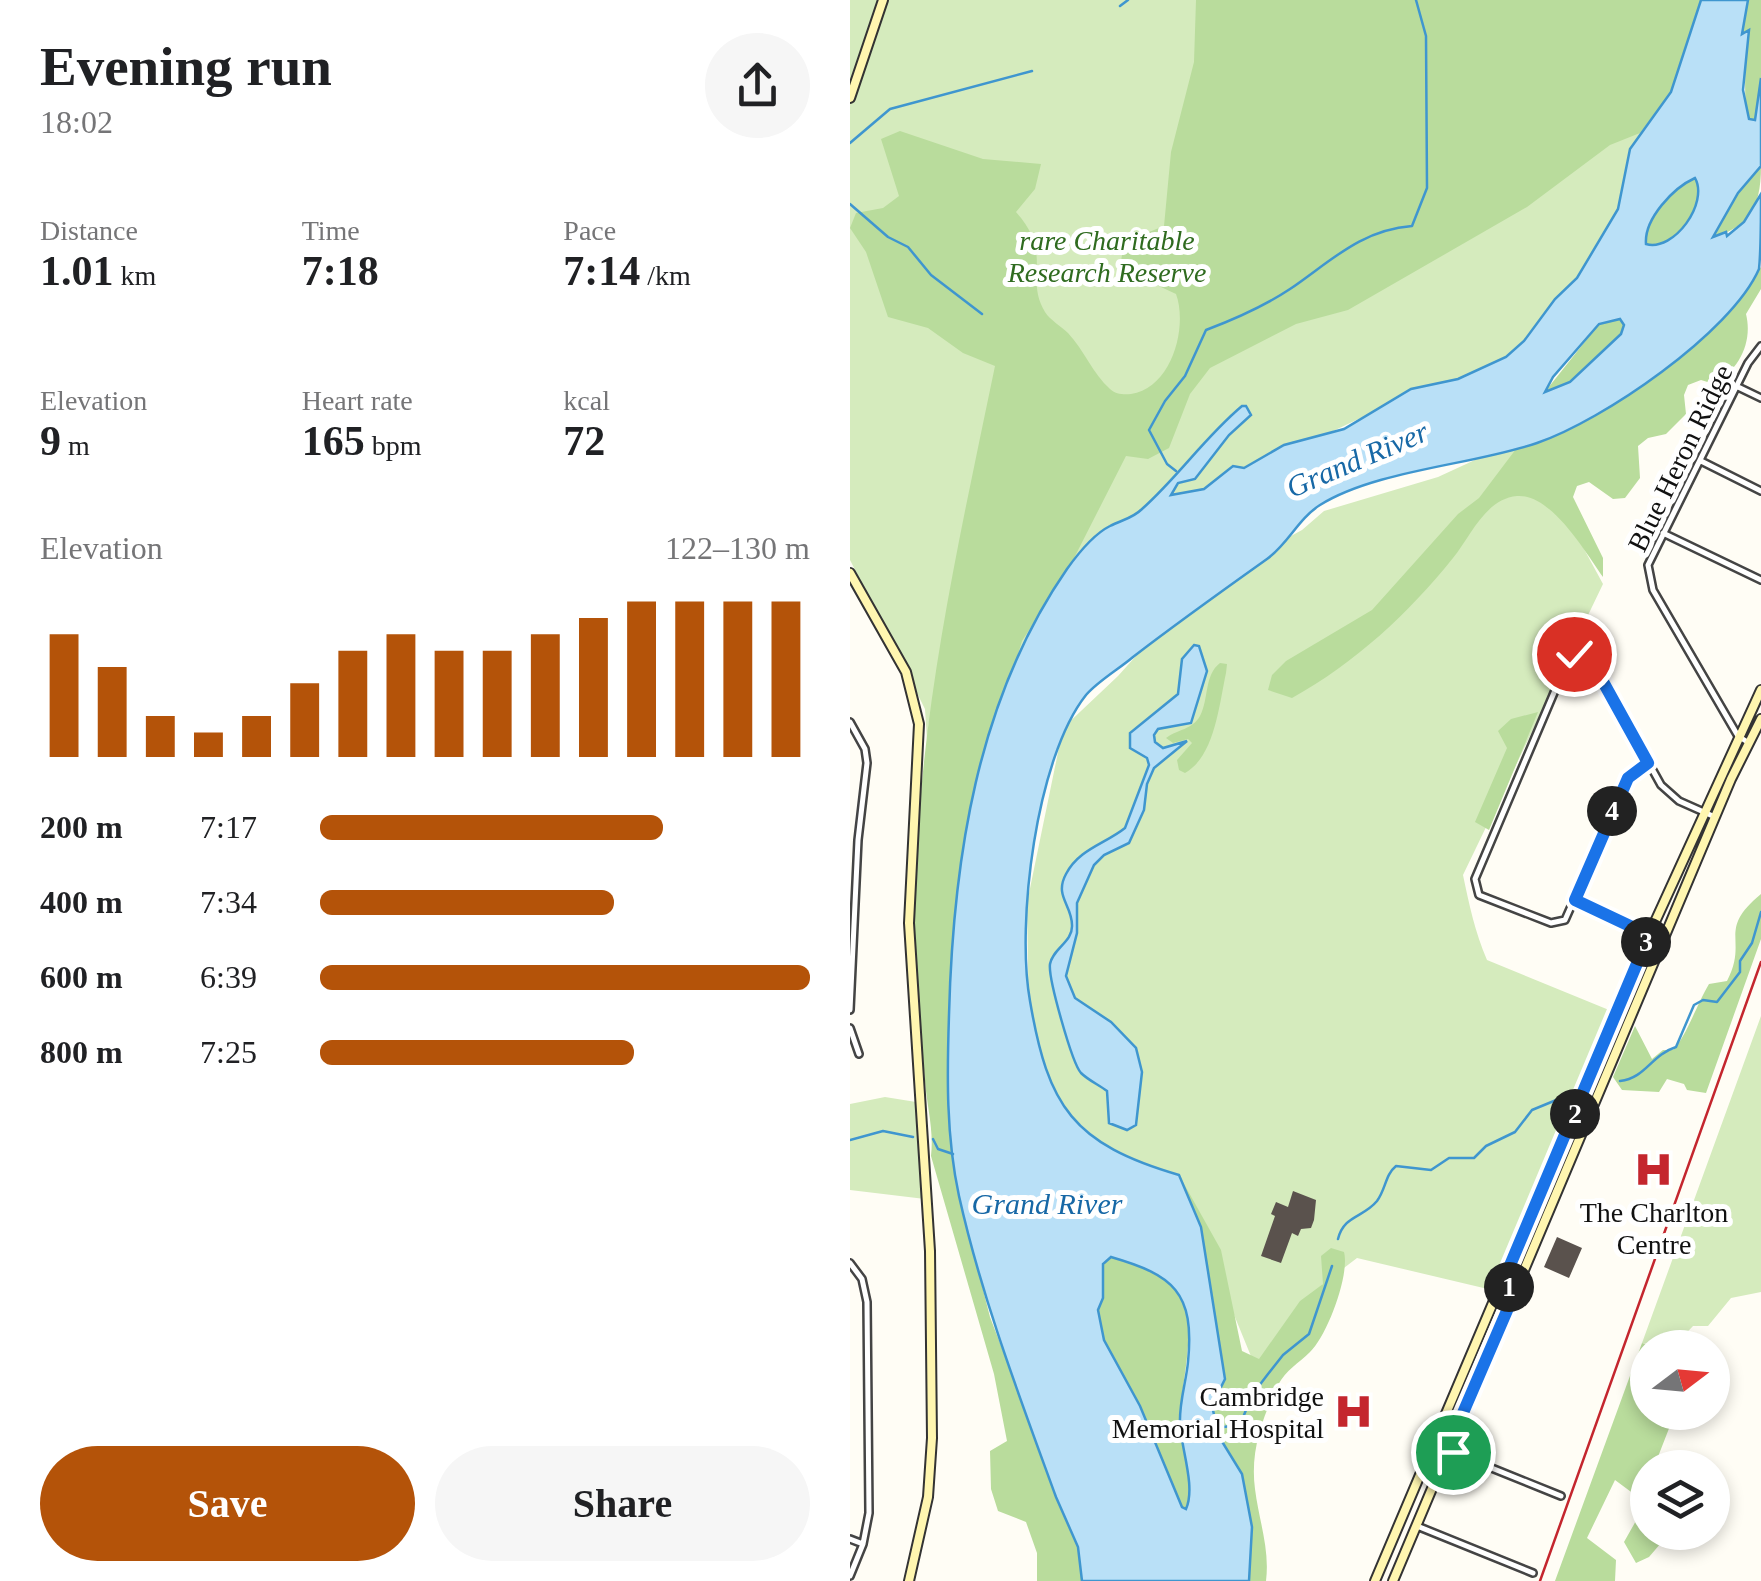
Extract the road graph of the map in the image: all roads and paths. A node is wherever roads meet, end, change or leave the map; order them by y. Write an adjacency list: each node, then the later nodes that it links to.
1 (883, 0): 2 (main road)
2 (850, 98)
3 (1761, 346): 4 (street, Blue Heron Ridge)
4 (1736, 386): 5 (street); 6 (street, Blue Heron Ridge)
5 (1761, 398)
6 (1701, 461): 7 (street); 8 (street, Blue Heron Ridge)
7 (1761, 490)
8 (1663, 534): 10 (street); 14 (street, Blue Heron Ridge)
9 (850, 573): 37 (main road)
10 (1761, 580)
11 (1761, 690): 14 (main road)
12 (1761, 719): 15 (main road)
13 (850, 722): 22 (street)
14 (1738, 736): 15 (street, Blue Heron Ridge); 17 (main road)
15 (1749, 743): 18 (main road)
16 (1648, 763): 17 (street); 19 (street); 19 (street)
17 (1702, 812): 18 (street); 20 (main road)
18 (1715, 818): 21 (main road)
19 (1575, 900): 20 (street)
20 (1649, 935): 21 (street); 24 (main road)
21 (1662, 942): 25 (main road)
22 (850, 1010)
23 (850, 1028): 26 (street)
24 (1603, 1046): 25 (main road); 28 (main road)
25 (1616, 1051): 29 (main road)
26 (860, 1054)
27 (850, 1263): 34 (street)
28 (1508, 1270): 29 (main road); 38 (main road)
29 (1512, 1299): 30 (main road)
30 (1447, 1450): 31 (street); 32 (main road)
31 (1561, 1496)
32 (1417, 1526): 35 (street); 39 (main road)
33 (850, 1539): 34 (street)
34 (863, 1544): 36 (street)
35 (1533, 1573)
36 (850, 1576)
37 (910, 1581)
38 (1375, 1581)
39 (1394, 1581)

